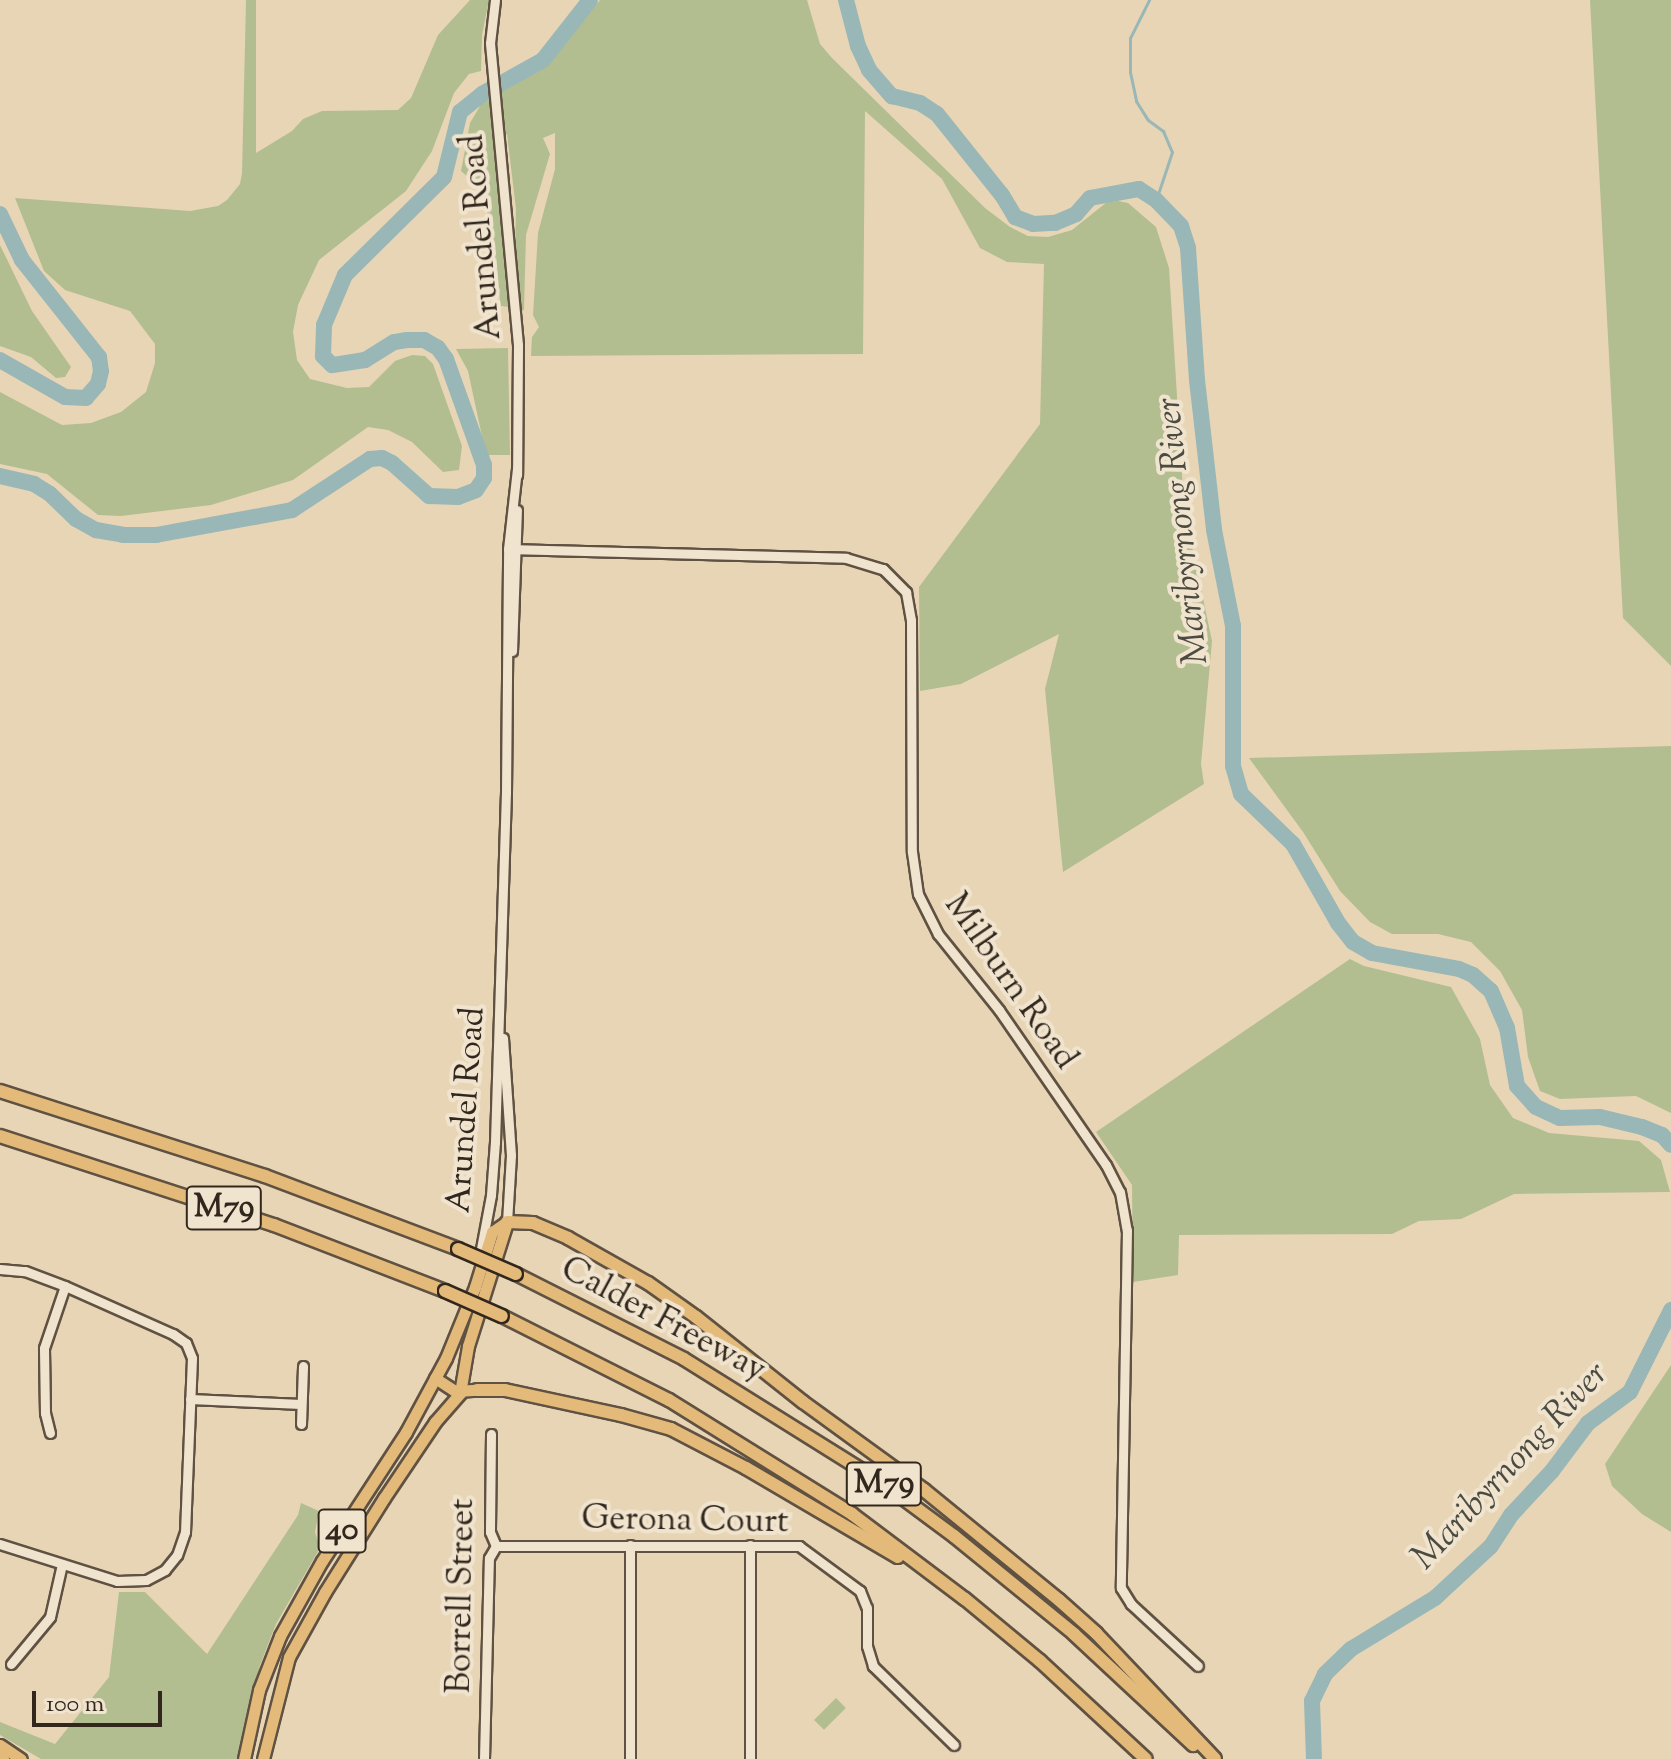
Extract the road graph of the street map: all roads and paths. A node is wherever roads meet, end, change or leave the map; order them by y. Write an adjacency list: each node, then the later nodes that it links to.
1 (495, 0): 2 (street, Arundel Road)
2 (512, 549): 3 (street, Arundel Road); 26 (street, Milburn Road)
3 (501, 991): 6 (street, Arundel Road); 9 (street, Arundel Road)
4 (0, 1091): 36 (highway, Calder Freeway / M79, bridge)
5 (0, 1136): 24 (highway, Calder Freeway / M79, bridge)
6 (507, 1222): 9 (main road); 13 (main road); 37 (highway)
7 (0, 1269): 8 (street)
8 (65, 1286): 14 (street); 17 (street)
9 (457, 1331): 11 (main road)
10 (303, 1366): 15 (street)
11 (435, 1378): 13 (main road); 30 (main road, 40)
12 (477, 1390): 13 (main road); 24 (highway)
13 (460, 1393): 31 (main road, 40)
14 (190, 1399): 15 (street); 23 (street)
15 (301, 1404): 16 (street)
16 (301, 1424)
17 (50, 1433)
18 (491, 1434): 22 (street, Borrell Street)
19 (0, 1544): 23 (street)
20 (630, 1545): 21 (street, Gerona Court); 22 (street, Gerona Court); 33 (street)
21 (750, 1545): 28 (street, Gerona Court); 34 (street)
22 (496, 1546): 32 (street, Borrell Street)
23 (62, 1564): 25 (street)
24 (965, 1599): 35 (highway, Calder Freeway / M79)
25 (11, 1664)
26 (1198, 1666)
27 (0, 1745): 29 (main road)
28 (954, 1745)
29 (21, 1759)
30 (244, 1759)
31 (263, 1759)
32 (484, 1759)
33 (630, 1759)
34 (750, 1759)
35 (1146, 1759)
36 (1208, 1759)
37 (1215, 1759)

